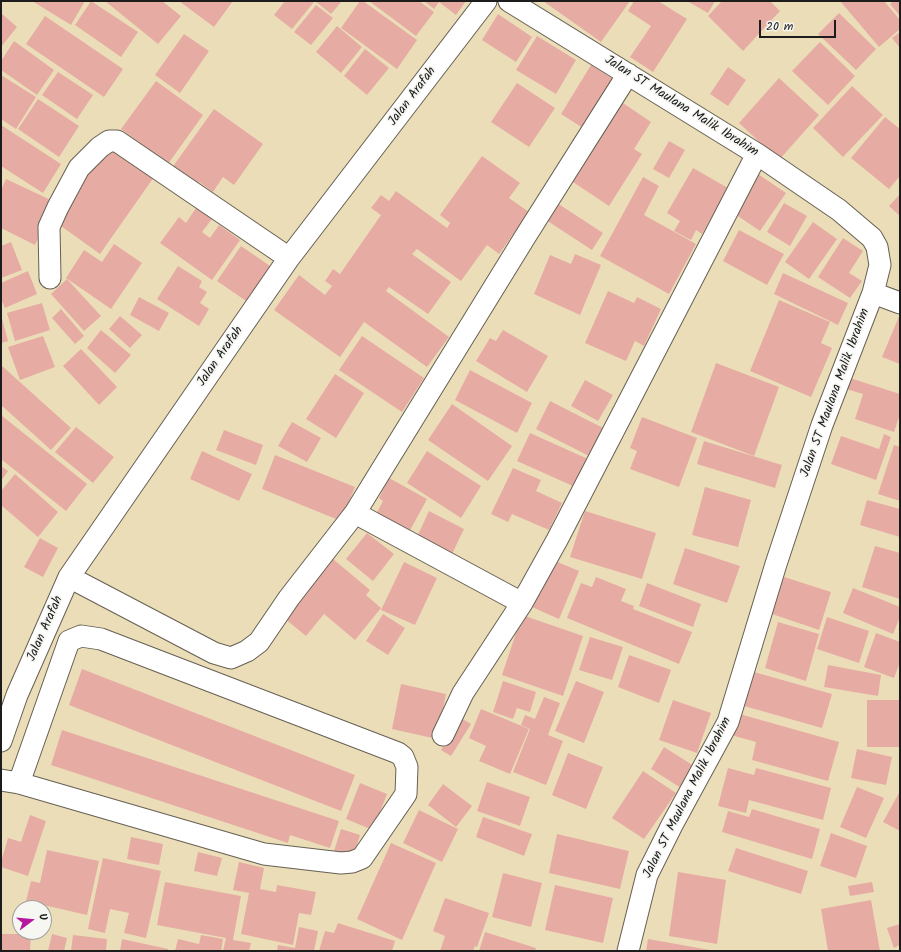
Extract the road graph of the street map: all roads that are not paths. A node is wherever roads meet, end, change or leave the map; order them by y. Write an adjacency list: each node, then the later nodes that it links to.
1 (486, 1): 5 (street, Jalan Arafah)
2 (509, 1): 3 (street, Jalan ST Maulana Malik Ibrahim)
3 (628, 74): 4 (street, Jalan ST Maulana Malik Ibrahim); 9 (street)
4 (757, 154): 7 (street, Jalan ST Maulana Malik Ibrahim); 11 (street)
5 (289, 258): 6 (street); 10 (street, Jalan Arafah)
6 (50, 278)
7 (873, 293): 8 (street); 15 (street, Jalan ST Maulana Malik Ibrahim)
8 (900, 304)
9 (355, 513): 10 (street); 11 (street)
10 (69, 577): 13 (street, Jalan Arafah)
11 (522, 603): 12 (street)
12 (443, 735)
13 (1, 741)
14 (10, 781): 14 (street)
15 (628, 951)

